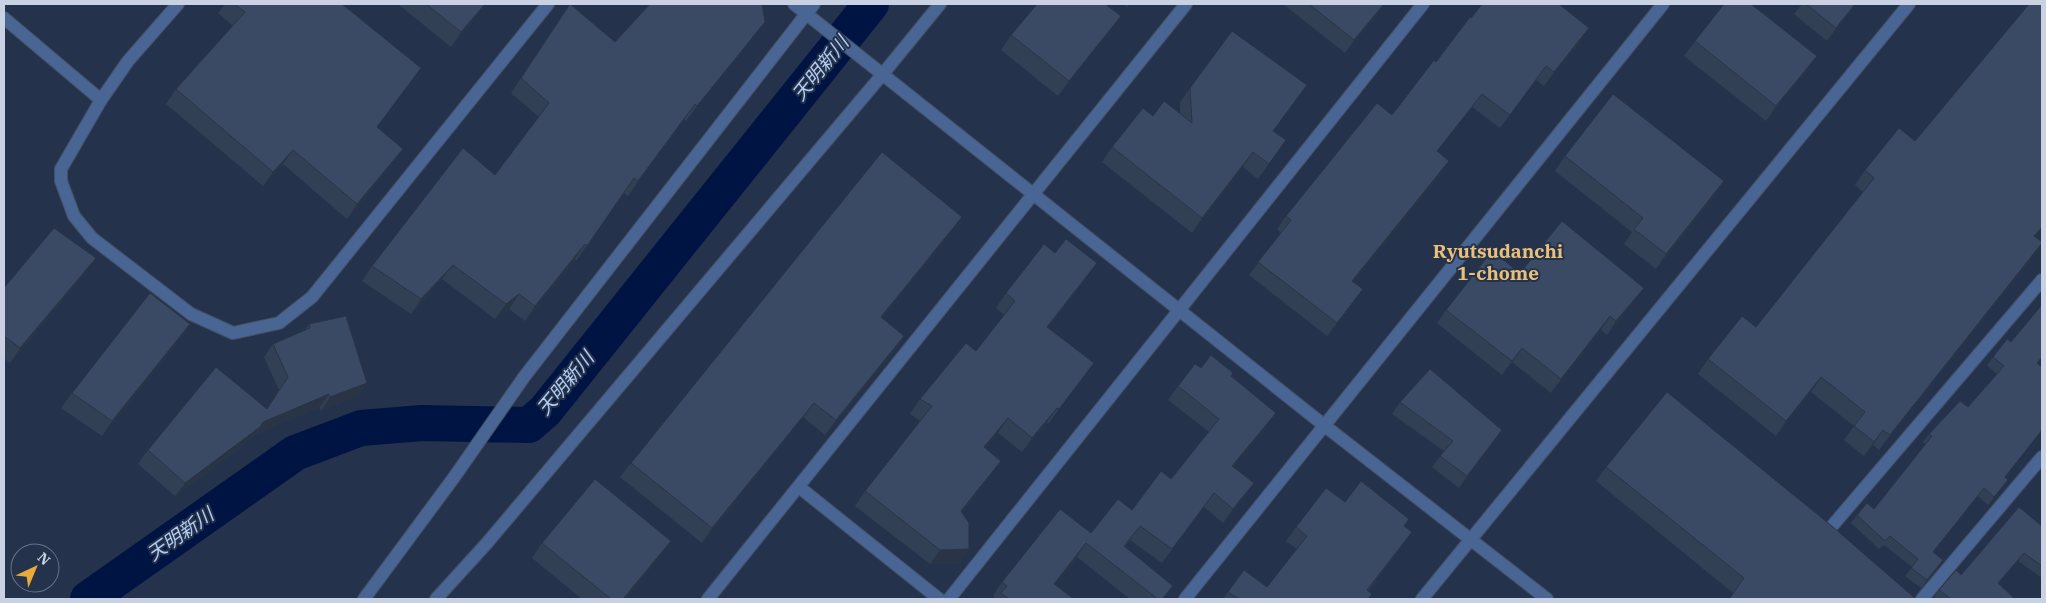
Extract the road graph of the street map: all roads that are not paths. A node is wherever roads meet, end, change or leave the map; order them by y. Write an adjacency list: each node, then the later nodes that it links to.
1 (178, 4): 13 (street)
2 (548, 4): 13 (street)
3 (794, 4): 10 (street)
4 (814, 4): 10 (street)
5 (940, 4): 12 (street)
6 (1186, 4): 14 (street)
7 (1423, 4): 17 (street)
8 (1663, 4): 18 (street)
9 (1909, 4): 21 (street)
10 (805, 14): 12 (street); 23 (street)
11 (4, 18): 13 (street)
12 (882, 75): 14 (street); 24 (street)
13 (101, 100)
14 (1032, 193): 17 (street); 20 (street)
15 (2042, 280): 16 (street)
16 (2037, 298): 22 (street)
17 (1180, 310): 18 (street); 27 (street)
18 (1325, 426): 21 (street); 28 (street)
19 (2042, 457): 31 (street)
20 (799, 487): 25 (street); 26 (street)
21 (1471, 538): 29 (street); 30 (street)
22 (1841, 544)
23 (364, 599)
24 (436, 599)
25 (708, 599)
26 (939, 599)
27 (949, 599)
28 (1185, 599)
29 (1422, 599)
30 (1547, 599)
31 (1922, 599)

